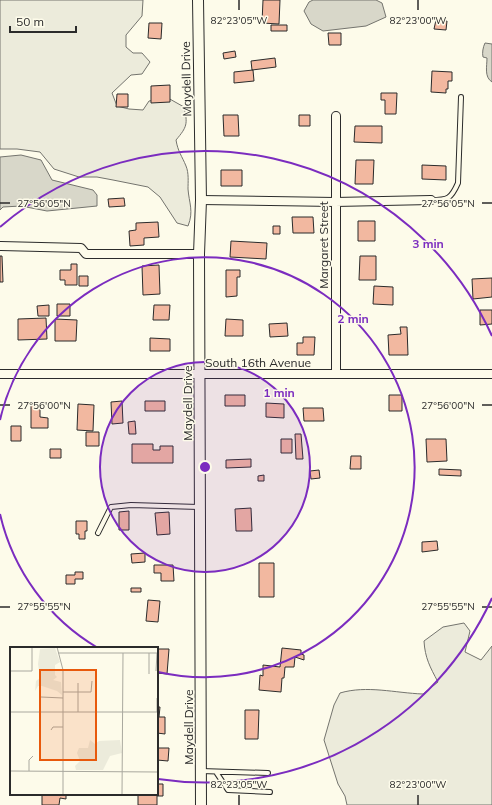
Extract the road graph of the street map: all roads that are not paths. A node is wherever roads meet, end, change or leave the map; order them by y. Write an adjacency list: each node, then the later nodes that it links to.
1 (198, 0): 4 (street, Maydell Drive)
2 (461, 97): 5 (lane)
3 (336, 116): 6 (street, Margaret Street)
4 (201, 200): 6 (street); 8 (street, Maydell Drive)
5 (431, 200): 6 (street)
6 (335, 202): 11 (street, Margaret Street)
7 (1, 246): 8 (street)
8 (199, 254): 10 (street, Maydell Drive)
9 (0, 374): 10 (street, South 16th Avenue)
10 (200, 374): 11 (street, South 16th Avenue); 13 (street, Maydell Drive)
11 (336, 374): 12 (street, South 16th Avenue)
12 (492, 374)
13 (200, 508): 14 (lane); 15 (street, Maydell Drive)
14 (98, 533)
15 (201, 771): 16 (lane); 19 (street, Maydell Drive)
16 (216, 772): 17 (lane); 18 (lane)
17 (268, 773)
18 (270, 792)
19 (201, 805)

